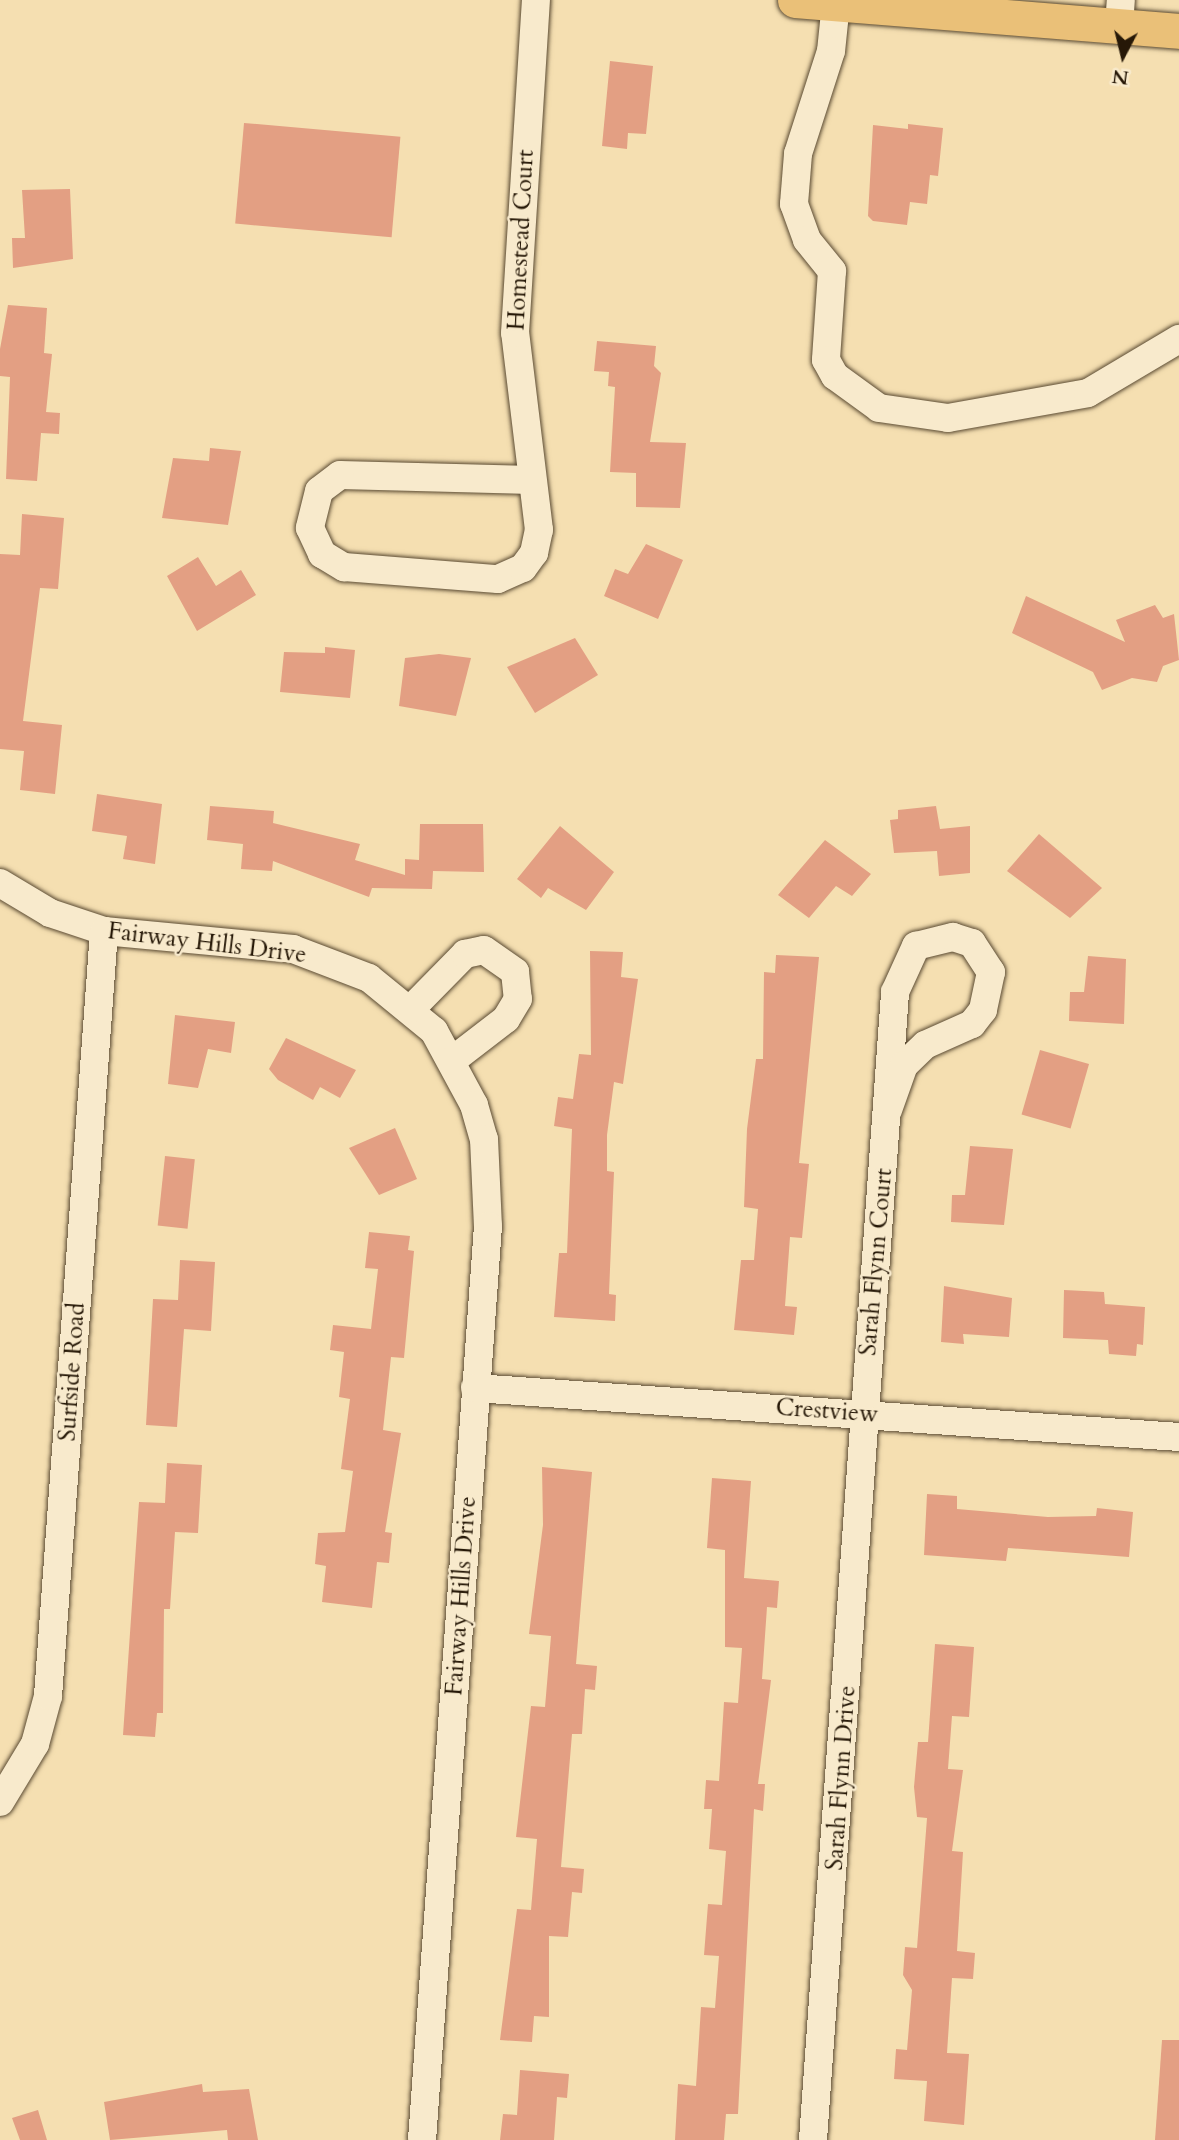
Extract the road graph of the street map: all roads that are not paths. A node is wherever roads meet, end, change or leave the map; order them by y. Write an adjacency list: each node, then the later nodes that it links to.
1 (536, 0): 8 (street, Homestead Court)
2 (795, 0): 3 (main road)
3 (836, 3): 4 (main road); 7 (street)
4 (1072, 11): 5 (main road)
5 (1120, 13): 6 (main road)
6 (1179, 31)
7 (1179, 339)
8 (532, 480): 8 (street, Homestead Court)
9 (0, 883): 10 (street, Fairway Hills Drive)
10 (104, 931): 11 (street, Fairway Hills Drive); 17 (street, Surfside Road)
11 (412, 1007): 12 (street, Fairway Hills Drive); 12 (street)
12 (454, 1059): 14 (street, Fairway Hills Drive)
13 (888, 1110): 13 (street, Sarah Flynn Court); 15 (street, Sarah Flynn Court)
14 (475, 1388): 15 (street, Crestview); 18 (street, Fairway Hills Drive)
15 (864, 1415): 16 (street, Crestview); 19 (street, Sarah Flynn Drive)
16 (1179, 1437)
17 (0, 1802)
18 (422, 2140)
19 (813, 2140)

